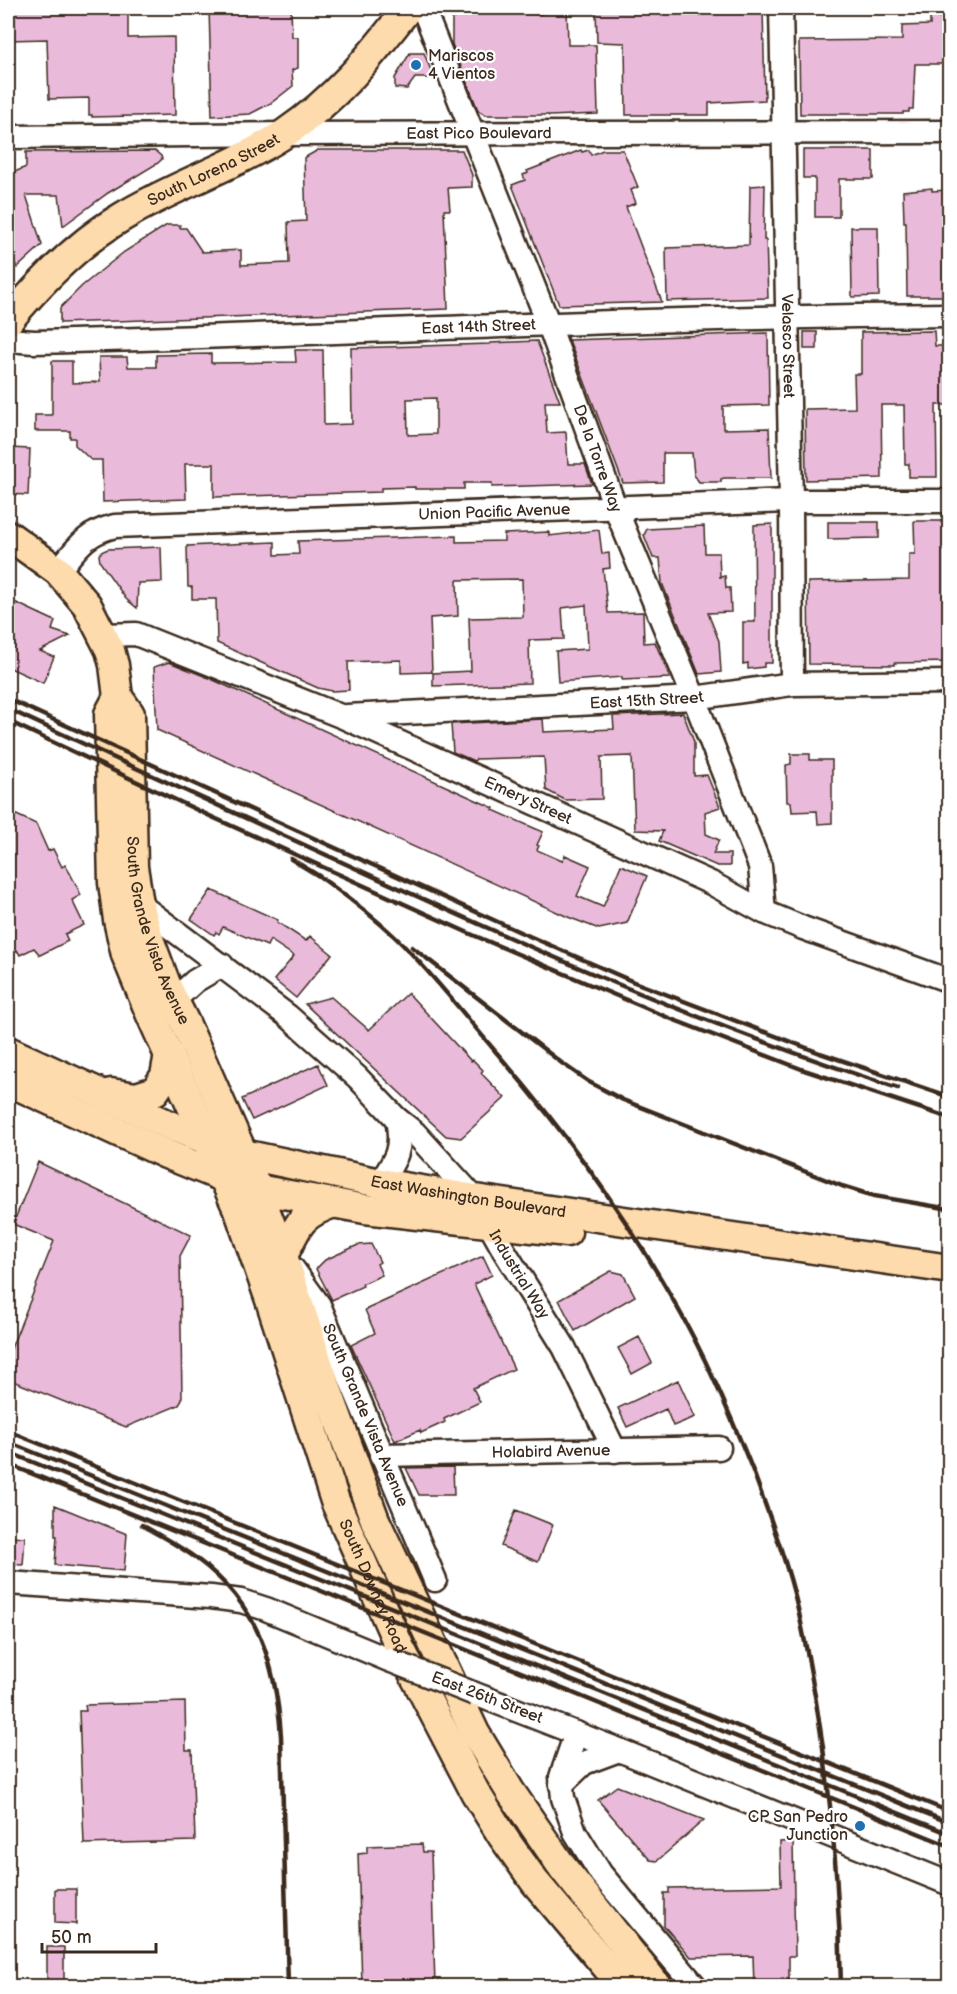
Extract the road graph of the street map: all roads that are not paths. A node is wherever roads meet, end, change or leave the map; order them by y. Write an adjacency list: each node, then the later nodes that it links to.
1 (408, 8): 6 (main road, South Lorena Street)
2 (423, 8): 7 (street, De la Torre Way)
3 (781, 8): 5 (street, Velasco Street)
4 (950, 132): 5 (street, East Pico Boulevard)
5 (784, 133): 7 (street, East Pico Boulevard); 10 (street, Velasco Street)
6 (284, 134): 7 (street, East Pico Boulevard); 8 (street, East Pico Boulevard); 11 (main road, South Lorena Street)
7 (473, 134): 12 (street, De la Torre Way)
8 (8, 137)
9 (950, 315): 10 (street, East 14th Street)
10 (787, 316): 12 (street, East 14th Street); 14 (street, Velasco Street)
11 (8, 321)
12 (549, 325): 13 (street, East 14th Street); 16 (street, De la Torre Way)
13 (8, 340)
14 (790, 501): 15 (street, Union Pacific Avenue); 16 (street, Union Pacific Avenue); 21 (street, Velasco Street)
15 (950, 501)
16 (615, 507): 18 (street, Union Pacific Avenue); 22 (street, De la Torre Way)
17 (8, 535): 18 (main road, South Grande Vista Avenue)
18 (58, 571): 19 (main road, South Grande Vista Avenue)
19 (103, 635): 23 (street, Emery Street); 24 (main road, South Grande Vista Avenue)
20 (950, 682): 21 (street, East 15th Street)
21 (792, 684): 22 (street, East 15th Street)
22 (694, 698): 23 (street, East 15th Street); 25 (street, De la Torre Way)
23 (343, 717): 25 (street, Emery Street)
24 (127, 905): 26 (street, Industrial Way); 28 (main road, South Grande Vista Avenue); 30 (main road, South Grande Vista Avenue)
25 (764, 912): 27 (street, Emery Street)
26 (222, 965): 28 (street); 33 (street, Industrial Way)
27 (950, 981)
28 (173, 1001): 35 (main road, South Grande Vista Avenue)
29 (8, 1052): 32 (main road, East Washington Boulevard)
30 (170, 1054): 32 (main road); 34 (main road, South Grande Vista Avenue)
31 (8, 1081): 36 (main road, East Washington Boulevard)
32 (97, 1091): 34 (main road, East Washington Boulevard)
33 (397, 1119): 37 (street); 40 (street, Industrial Way)
34 (208, 1141): 35 (main road, East Washington Boulevard); 36 (main road, South Downey Road)
35 (243, 1154): 37 (main road, East Washington Boulevard); 38 (main road, South Downey Road)
36 (225, 1178): 38 (main road, East Washington Boulevard); 53 (main road, South Downey Road)
37 (380, 1183): 40 (main road, East Washington Boulevard)
38 (257, 1189): 39 (main road, East Washington Boulevard); 41 (main road, South Downey Road)
39 (334, 1203): 40 (main road, East Washington Boulevard); 41 (main road)
40 (482, 1211): 42 (main road, East Washington Boulevard); 43 (main road, East Washington Boulevard); 45 (street, Industrial Way)
41 (283, 1256): 46 (street, South Grande Vista Avenue); 54 (main road, South Downey Road)
42 (950, 1269)
43 (950, 1289)
44 (719, 1448): 45 (street, Holabird Avenue)
45 (615, 1451): 46 (street, Holabird Avenue)
46 (381, 1455): 47 (street, South Grande Vista Avenue)
47 (435, 1580)
48 (8, 1583): 49 (street, East 26th Street, bridge)
49 (576, 1733): 50 (street, East 26th Street); 51 (street)
50 (619, 1750): 51 (street); 52 (street, East 26th Street)
51 (561, 1785): 55 (street)
52 (950, 1884)
53 (623, 1986)
54 (657, 1986)
55 (695, 1986)

